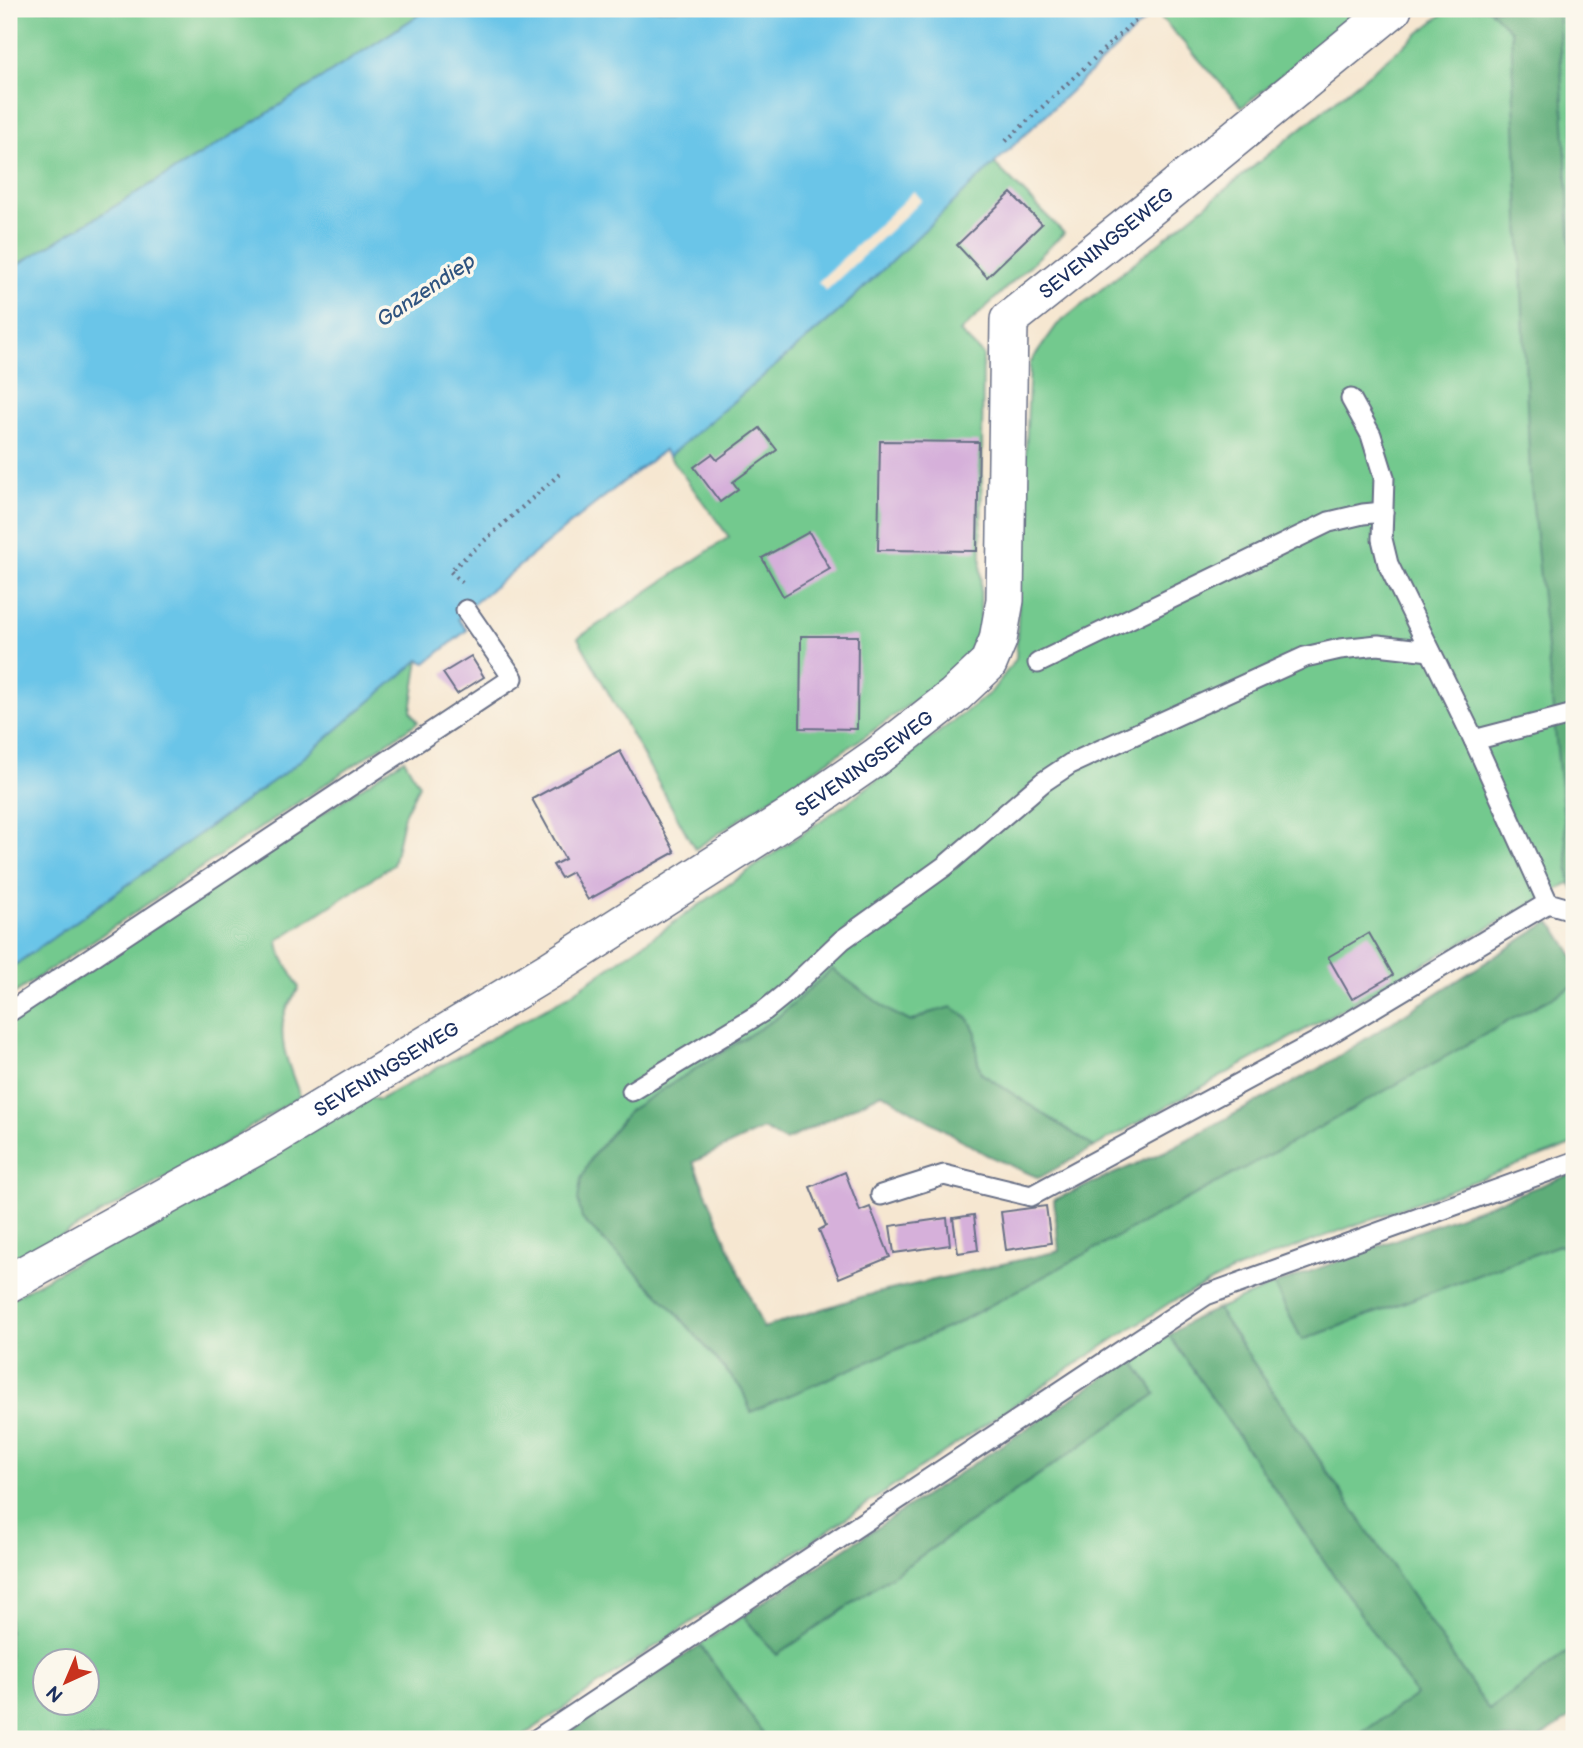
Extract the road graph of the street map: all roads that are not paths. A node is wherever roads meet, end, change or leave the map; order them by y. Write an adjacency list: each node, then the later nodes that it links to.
1 (1393, 9): 15 (street, SEVENINGSEWEG)
2 (1351, 399): 3 (lane)
3 (1383, 512): 5 (lane); 6 (lane)
4 (466, 610): 11 (lane)
5 (1430, 651): 8 (lane); 12 (lane)
6 (1038, 663)
7 (1574, 714): 8 (lane)
8 (1474, 740): 9 (lane)
9 (1548, 903): 10 (lane); 14 (lane)
10 (1574, 913)
11 (9, 1012)
12 (632, 1091)
13 (1574, 1162): 16 (lane)
14 (881, 1195)
15 (9, 1283)
16 (537, 1739)

